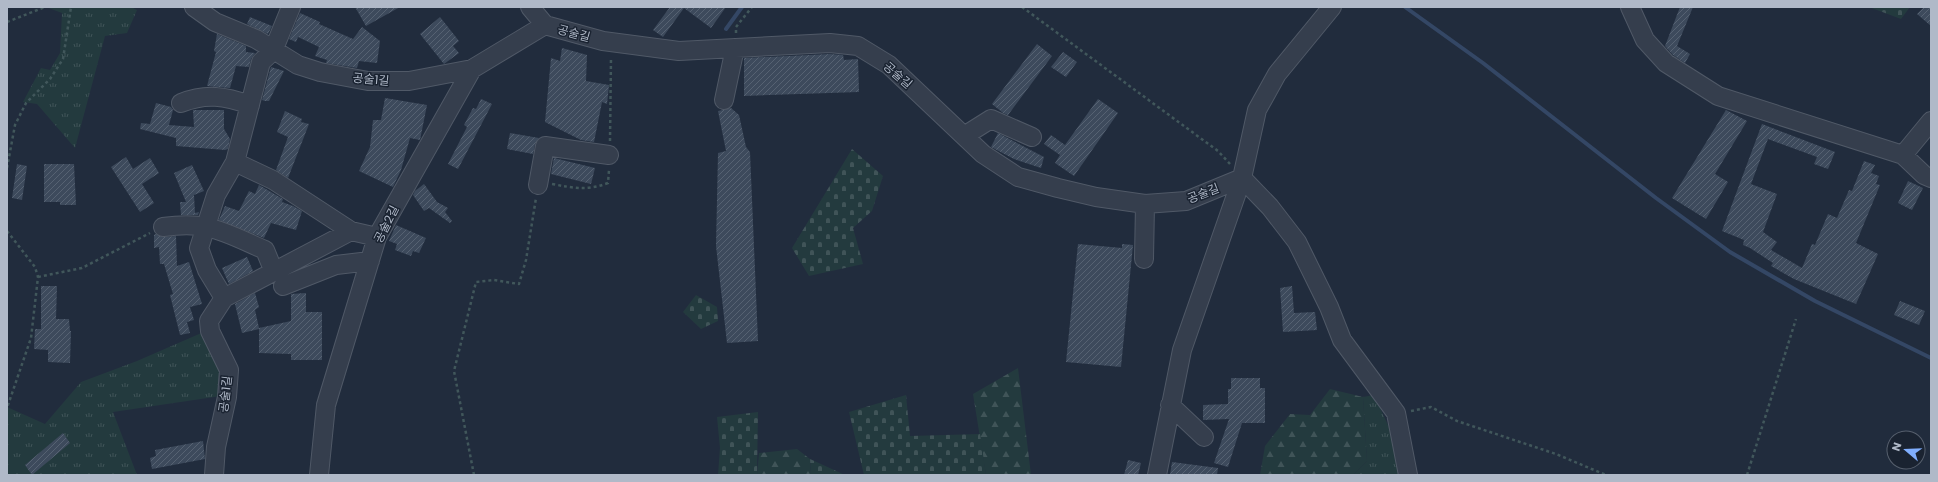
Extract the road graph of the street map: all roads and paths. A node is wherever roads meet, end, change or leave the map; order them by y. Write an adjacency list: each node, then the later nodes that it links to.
1 (45, 7): 10 (path)
2 (71, 7): 25 (path)
3 (194, 7): 14 (street, 공술1길)
4 (291, 7): 14 (street)
5 (530, 7): 11 (street, 공술길)
6 (752, 7): 13 (path)
7 (1022, 7): 26 (path)
8 (1332, 7): 26 (street)
9 (1630, 7): 23 (street)
10 (7, 22)
11 (545, 25): 12 (street, 공술길); 15 (street, 공술2길)
12 (611, 42): 13 (street, 공술길); 22 (path)
13 (735, 48): 16 (street); 20 (street, 공술길)
14 (273, 51): 15 (street, 공술1길); 18 (street)
15 (472, 69): 34 (street, 공술2길)
16 (724, 100)
17 (181, 103): 18 (street)
18 (250, 105): 24 (street)
19 (1931, 121): 23 (street)
20 (964, 136): 21 (street); 29 (street, 공술길)
21 (1032, 137)
22 (609, 155): 28 (path); 28 (street)
23 (1903, 155): 27 (street)
24 (235, 162): 31 (street); 33 (street)
25 (7, 168)
26 (1242, 178): 29 (street, 공술길); 41 (street); 43 (street)
27 (1931, 178)
28 (538, 185): 47 (path)
29 (1146, 204): 35 (street)
30 (163, 227): 31 (street); 37 (path)
31 (206, 227): 38 (street); 39 (street)
32 (7, 231): 37 (path)
33 (351, 231): 34 (street); 38 (street, 공술1길)
34 (378, 237): 36 (street, 공술2길)
35 (1144, 259)
36 (370, 261): 38 (street); 46 (street, 공술2길)
37 (38, 277): 42 (path)
38 (279, 279): 39 (street, 공술1길)
39 (224, 298): 45 (street, 공술1길)
40 (1796, 319): 51 (path)
41 (1170, 405): 44 (street); 48 (street)
42 (7, 408)
43 (1396, 413): 49 (street); 50 (path)
44 (1204, 437)
45 (214, 475)
46 (319, 475)
47 (474, 475)
48 (1157, 475)
49 (1408, 475)
50 (1606, 475)
51 (1747, 475)

